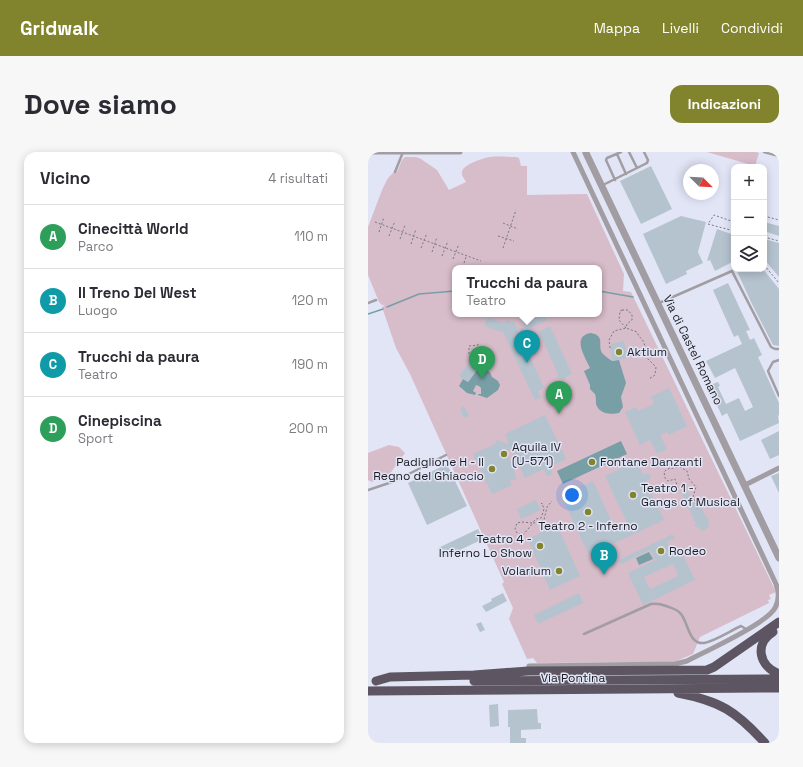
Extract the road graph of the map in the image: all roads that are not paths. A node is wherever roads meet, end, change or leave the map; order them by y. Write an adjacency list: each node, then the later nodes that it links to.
1 (368, 152): 2 (street)
2 (403, 152): 3 (street); 13 (lane)
3 (460, 152)
4 (573, 152): 28 (street)
5 (584, 152): 16 (street, Via di Castel Romano)
6 (621, 152): 10 (lane)
7 (628, 152): 12 (lane)
8 (644, 152): 12 (lane)
9 (764, 152): 11 (lane)
10 (617, 154): 14 (lane); 15 (lane)
11 (779, 156)
12 (637, 168): 14 (lane)
13 (395, 172)
14 (626, 174): 15 (lane)
15 (616, 180): 16 (lane)
16 (602, 186): 19 (street, Via di Castel Romano)
17 (376, 300): 18 (lane)
18 (368, 303)
19 (658, 303): 20 (lane); 25 (street, Via di Castel Romano)
20 (779, 350)
21 (779, 360): 22 (lane)
22 (779, 396)
23 (446, 455): 26 (lane)
24 (779, 468): 25 (street)
25 (745, 485): 27 (street, Via di Castel Romano)
26 (368, 490)
27 (779, 558)
28 (778, 584): 31 (street)
29 (779, 622): 33 (highway)
30 (779, 628): 35 (highway)
31 (747, 629): 32 (lane); 33 (street); 34 (street)
32 (584, 634)
33 (757, 637): 34 (highway)
34 (528, 671): 37 (highway)
35 (779, 674)
36 (779, 679): 37 (highway, Via Pontina)
37 (372, 681)
38 (779, 688): 39 (highway, Via Pontina)
39 (657, 689): 40 (highway, Via Pontina); 41 (highway)
40 (368, 691)
41 (765, 743)

